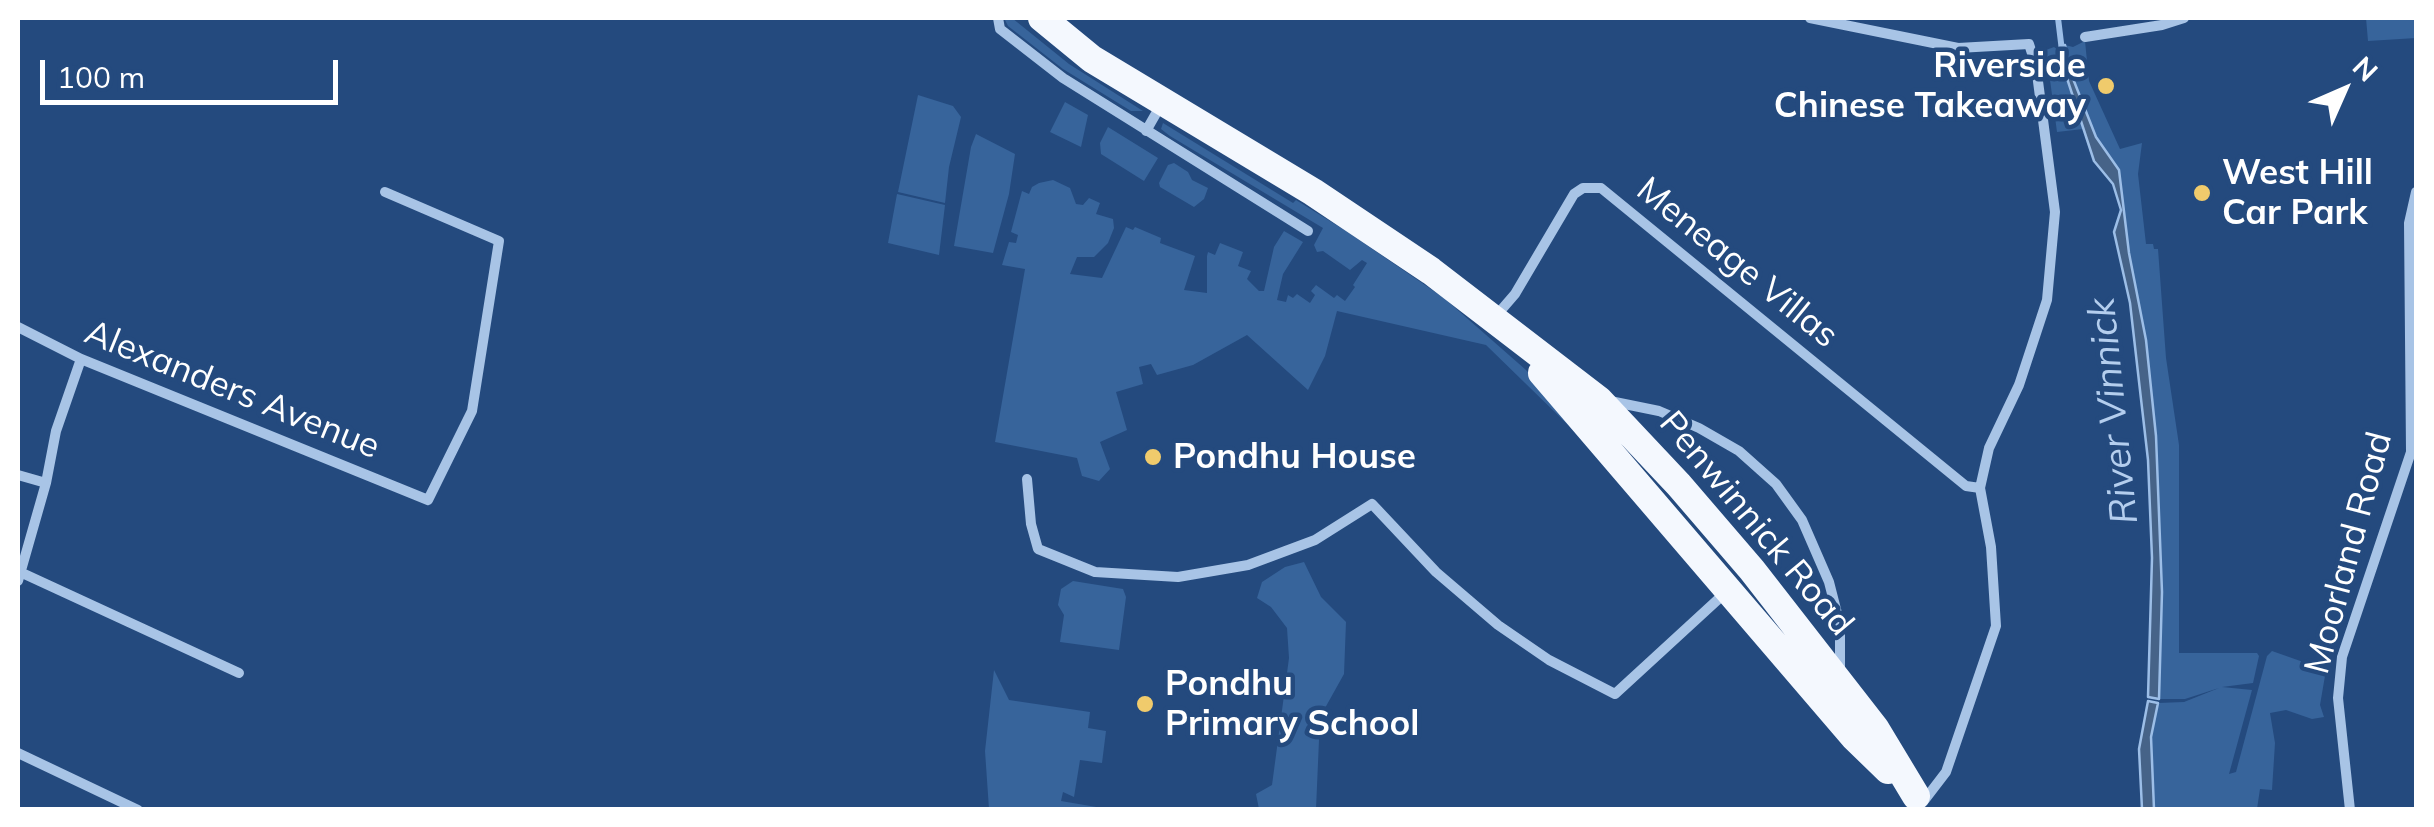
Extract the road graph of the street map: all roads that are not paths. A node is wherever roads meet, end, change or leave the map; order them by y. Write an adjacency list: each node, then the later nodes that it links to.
1 (998, 18): 7 (street)
2 (1042, 18): 6 (highway, Penwinnick Road)
3 (1810, 18): 18 (street)
4 (2184, 18): 5 (street)
5 (2085, 37)
6 (1163, 102): 7 (street); 11 (highway, Penwinnick Road)
7 (1146, 131): 10 (street)
8 (385, 192): 13 (street, Alexanders Avenue)
9 (2416, 192): 26 (street, Moorland Road)
10 (1308, 231)
11 (1499, 324): 14 (highway, Penwinnick Road); 18 (street, Meneage Villas); 20 (highway, Penwinnick Road)
12 (18, 327): 13 (street, Alexanders Avenue)
13 (81, 360): 17 (street)
14 (1599, 400): 20 (highway, Penwinnick Road); 22 (street)
15 (18, 475): 17 (street)
16 (1026, 479): 20 (street)
17 (46, 483): 19 (street)
18 (1980, 488): 24 (street)
19 (19, 577): 21 (street)
20 (1741, 580): 22 (highway, Penwinnick Road); 24 (highway, Penwinnick Road)
21 (239, 673)
22 (1840, 682): 24 (highway, Penwinnick Road)
23 (18, 753): 25 (street)
24 (1922, 803)
25 (138, 810)
26 (2350, 810)

